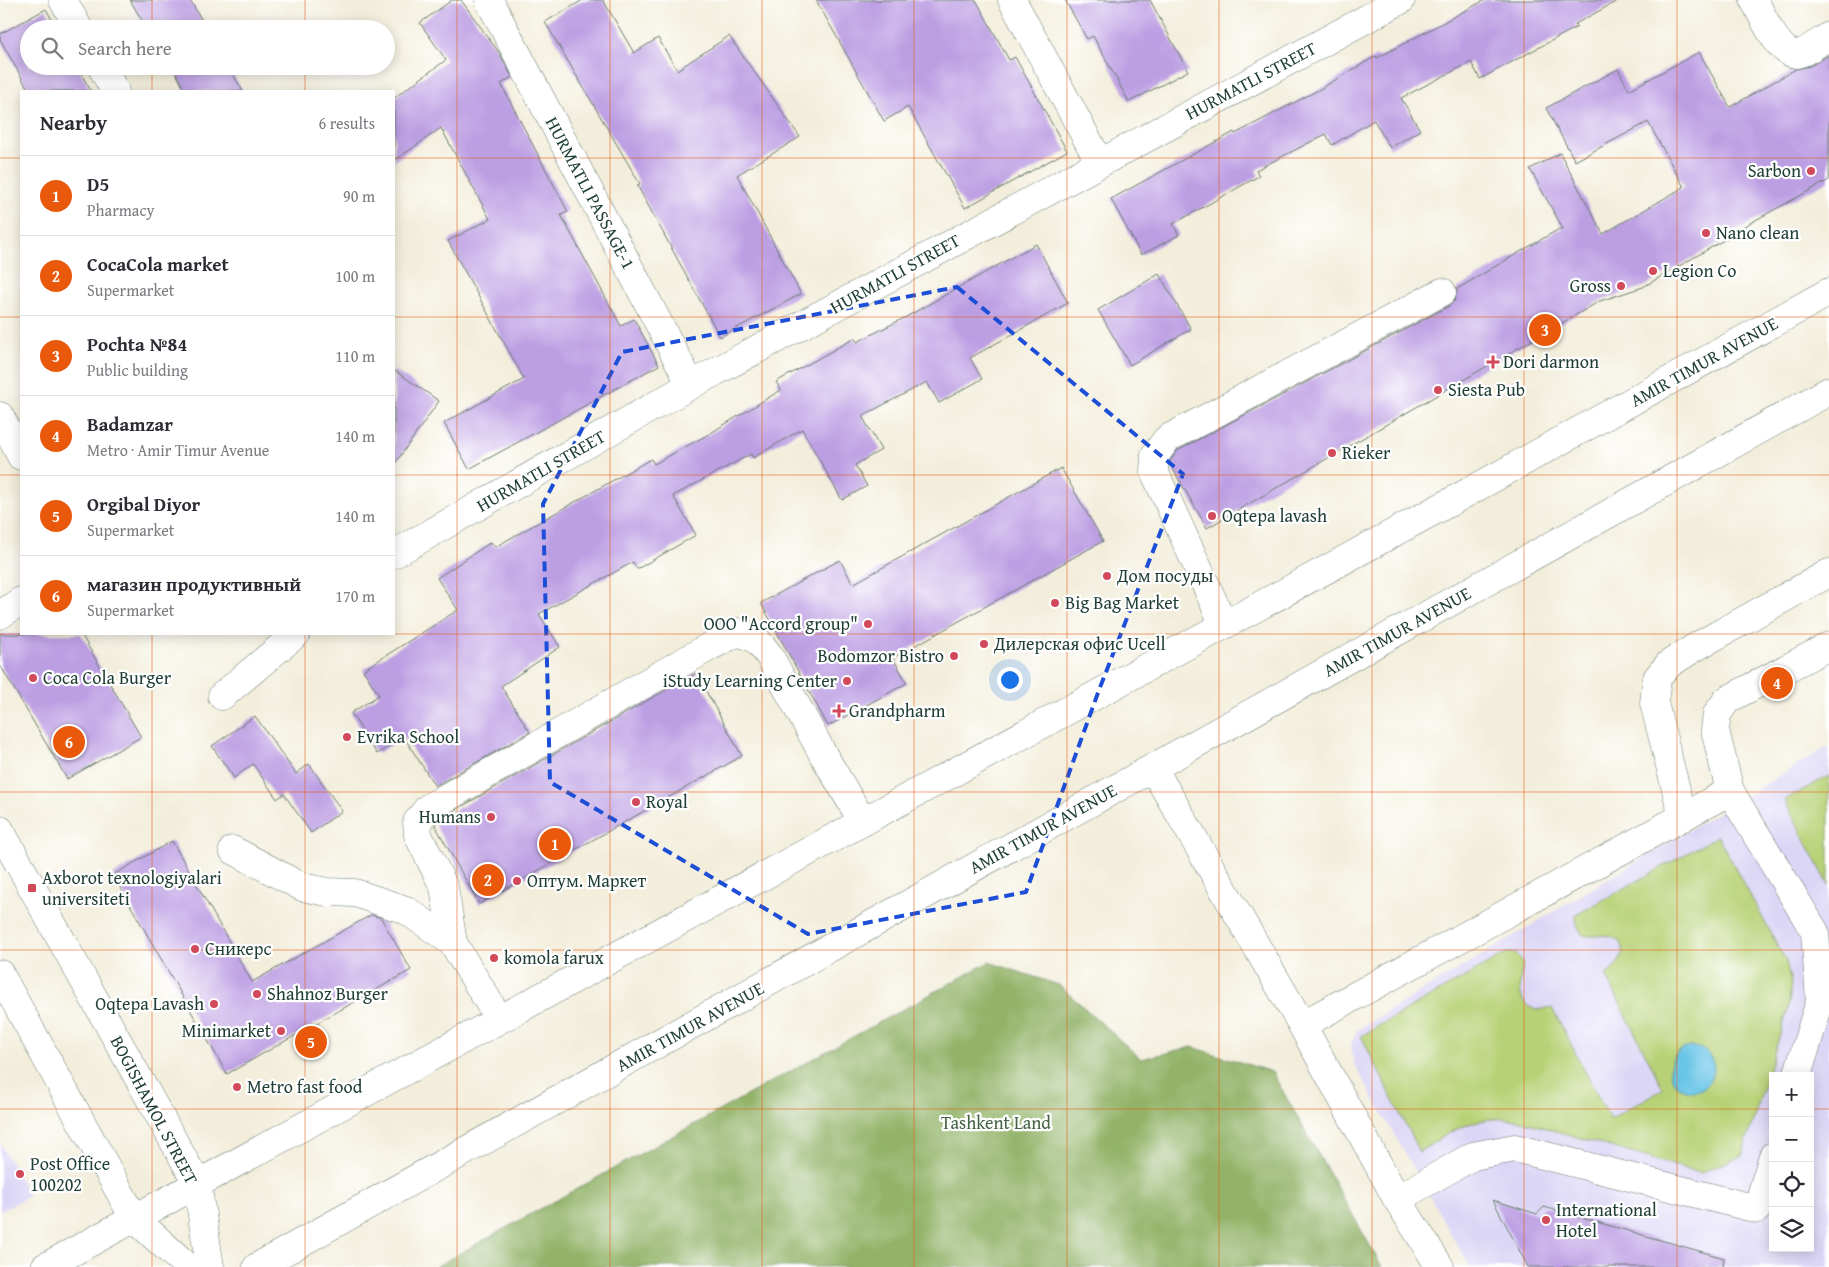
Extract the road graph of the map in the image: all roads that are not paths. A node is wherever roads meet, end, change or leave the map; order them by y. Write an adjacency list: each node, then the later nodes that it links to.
1 (63, 0): 6 (main road)
2 (489, 0): 13 (main road, HURMATLI PASSAGE-1)
3 (1012, 0): 10 (main road)
4 (1401, 0): 10 (main road, HURMATLI STREET)
5 (1754, 0): 7 (main road)
6 (74, 20)
7 (1829, 36)
8 (105, 75): 9 (main road)
9 (114, 90)
10 (1100, 163): 13 (main road, HURMATLI STREET)
11 (1442, 292): 21 (main road)
12 (1829, 292): 21 (main road, AMIR TIMUR AVENUE)
13 (691, 385): 17 (main road, HURMATLI STREET)
14 (1829, 391): 25 (main road, AMIR TIMUR AVENUE)
15 (0, 416): 16 (main road)
16 (20, 454)
17 (395, 553)
18 (1829, 573): 27 (main road)
19 (20, 603): 20 (main road)
20 (0, 615)
21 (1224, 625): 28 (main road, AMIR TIMUR AVENUE)
22 (295, 635): 24 (main road)
23 (1829, 646): 26 (main road)
24 (222, 696)
25 (1153, 768): 34 (main road); 43 (main road, AMIR TIMUR AVENUE)
26 (1730, 791): 27 (main road); 35 (main road)
27 (1683, 817): 34 (main road)
28 (863, 822): 31 (main road); 33 (main road, AMIR TIMUR AVENUE)
29 (0, 830): 37 (main road, BOGISHAMOL STREET)
30 (233, 850): 31 (main road)
31 (453, 943): 33 (main road)
32 (0, 974): 39 (main road)
33 (499, 1019): 37 (main road, AMIR TIMUR AVENUE)
34 (1302, 1025): 38 (main road)
35 (1798, 1072)
36 (1771, 1162): 38 (main road)
37 (197, 1184): 39 (main road, AMIR TIMUR AVENUE); 42 (main road, BOGISHAMOL STREET)
38 (1398, 1199): 44 (main road)
39 (134, 1218): 40 (main road, AMIR TIMUR AVENUE); 41 (main road)
40 (45, 1267)
41 (188, 1267)
42 (210, 1267)
43 (257, 1267)
44 (1440, 1267)

